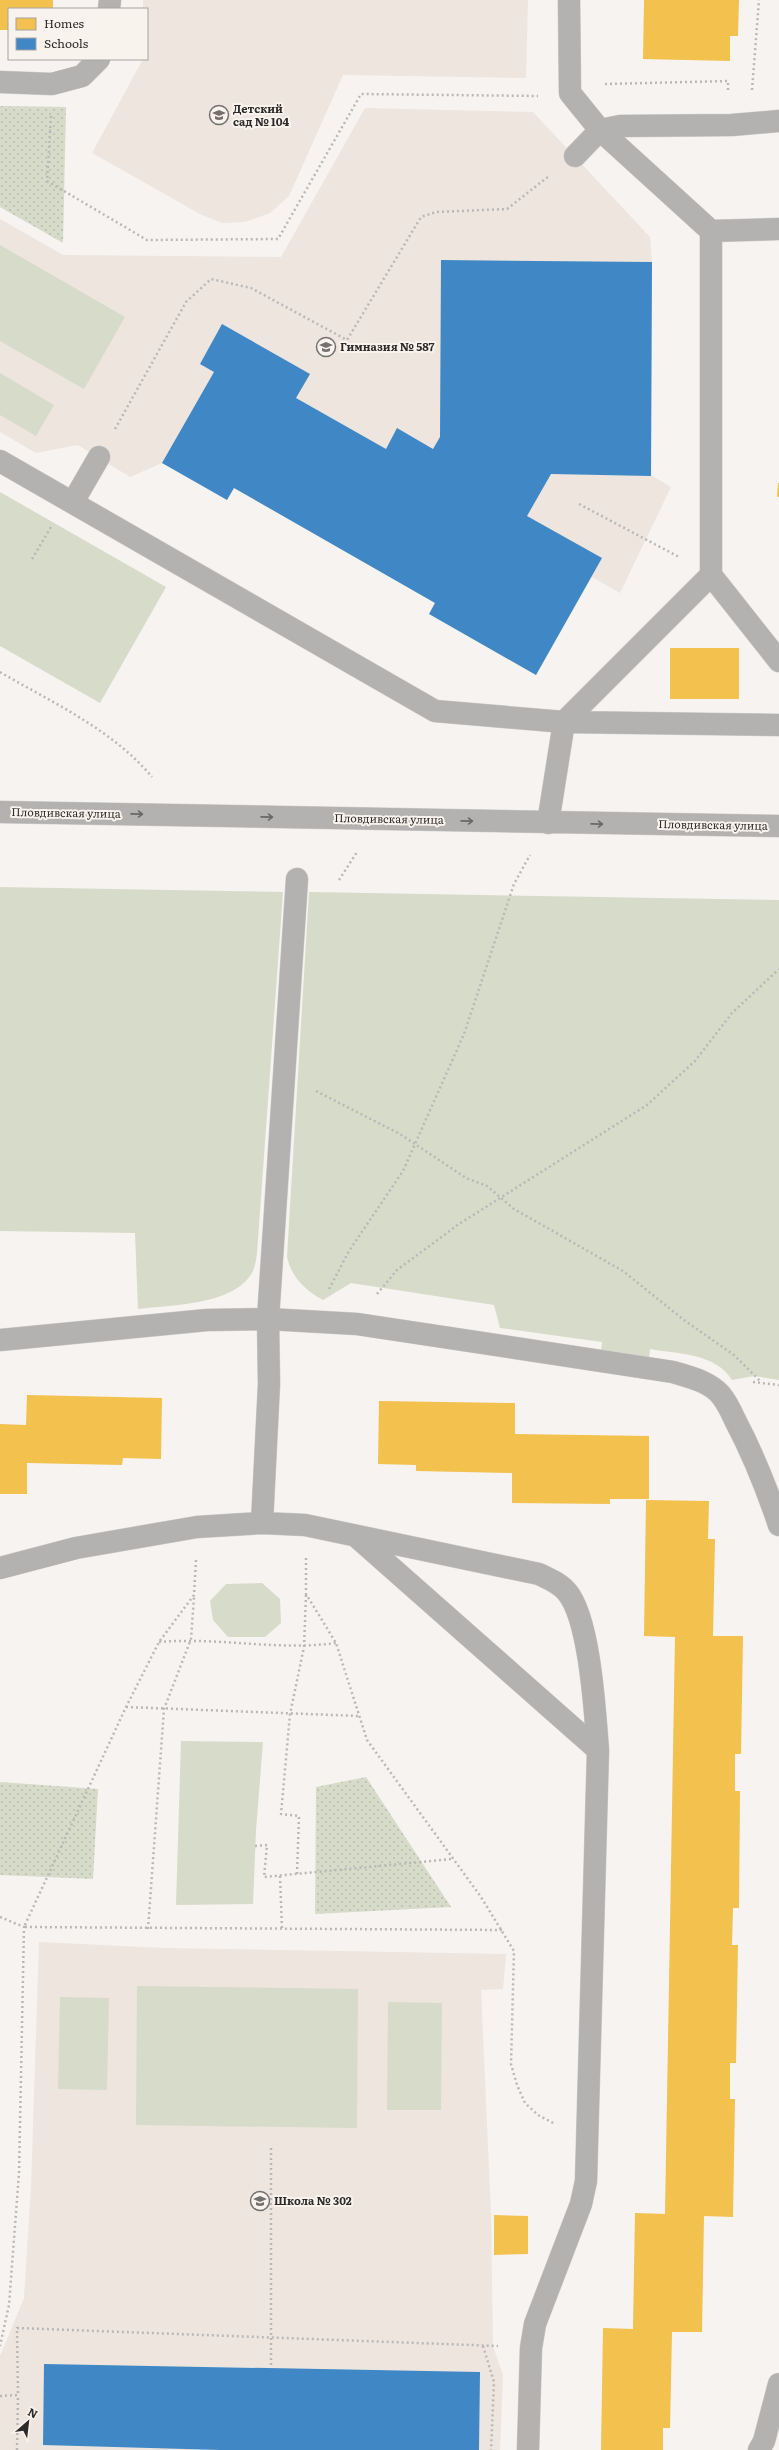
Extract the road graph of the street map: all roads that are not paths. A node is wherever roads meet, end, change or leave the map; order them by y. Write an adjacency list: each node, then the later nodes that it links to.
1 (568, 0): 5 (street)
2 (98, 60): 3 (street)
3 (0, 82)
4 (779, 121): 5 (street)
5 (600, 130): 6 (street); 8 (street)
6 (575, 156)
7 (779, 229): 8 (street)
8 (711, 231): 12 (street)
9 (99, 457): 11 (street)
10 (0, 460): 11 (street)
11 (73, 502): 14 (street)
12 (711, 575): 13 (street); 14 (street)
13 (779, 661)
14 (564, 722): 15 (street); 17 (street)
15 (779, 725)
16 (0, 812): 17 (street, Пловдивская улица, one-way to 17)
17 (548, 823): 18 (street, Пловдивская улица, one-way to 18)
18 (779, 826)
19 (297, 879): 20 (street)
20 (268, 1319): 21 (street); 22 (street); 23 (street)
21 (0, 1340)
22 (262, 1523): 24 (street); 25 (street)
23 (779, 1525)
24 (357, 1537): 26 (street); 26 (street)
25 (0, 1568)
26 (598, 1750): 28 (street)
27 (779, 2384): 29 (street)
28 (528, 2450)
29 (759, 2450)

